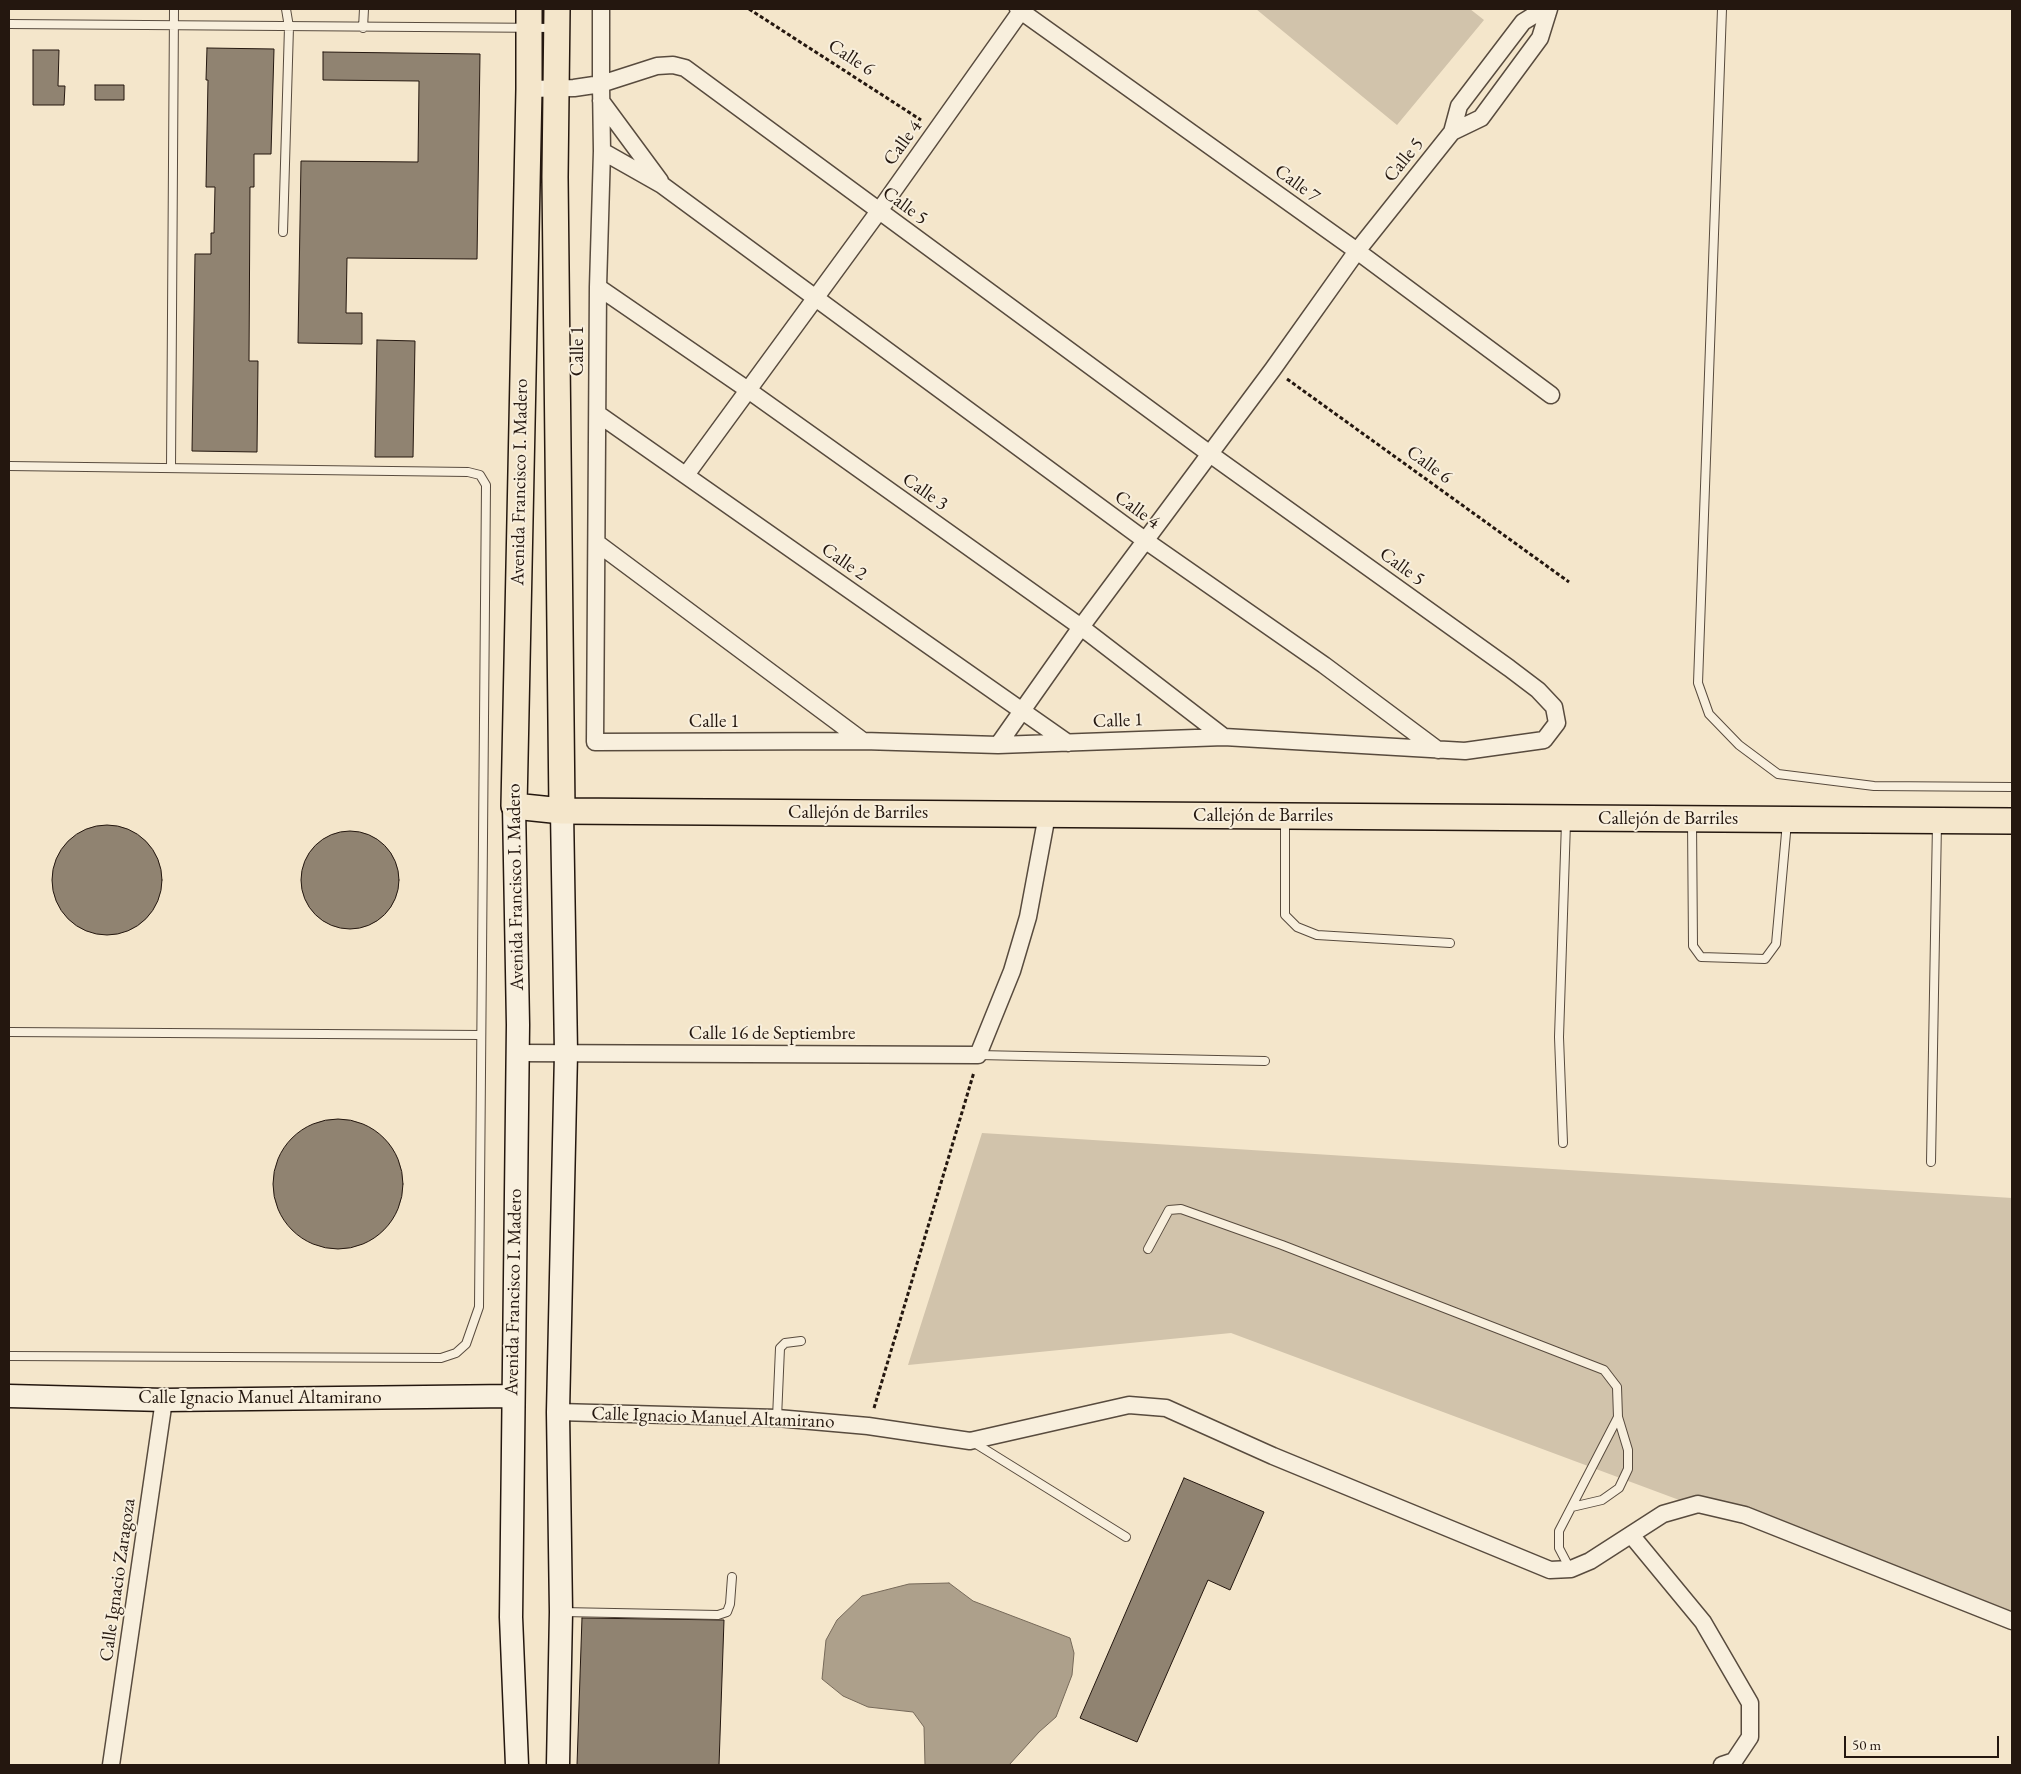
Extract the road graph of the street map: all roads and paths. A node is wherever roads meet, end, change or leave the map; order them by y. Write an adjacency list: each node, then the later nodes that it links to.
1 (174, 9): 13 (lane)
2 (286, 9): 14 (lane)
3 (364, 9): 15 (lane)
4 (601, 9): 16 (street, Calle 1)
5 (749, 9): 20 (path, Calle 6)
6 (1544, 9): 21 (street, Calle 5)
7 (1549, 9): 21 (street, Calle 5)
8 (1722, 9): 48 (lane)
9 (1020, 10): 20 (street, Calle 4); 26 (street, Calle 7)
10 (529, 18): 11 (lane); 15 (lane); 17 (main road, Avenida Francisco I. Madero)
11 (556, 18): 18 (main road, Avenida Francisco I. Madero)
12 (9, 24): 13 (lane)
13 (174, 25): 14 (lane); 35 (lane)
14 (289, 27): 15 (lane); 25 (lane)
15 (363, 28)
16 (601, 84): 18 (street, Calle 5); 19 (street, Calle 1); 24 (street, Calle 5)
17 (529, 89): 18 (street, Calle 5); 49 (main road, Avenida Francisco I. Madero)
18 (555, 89): 50 (main road, Avenida Francisco I. Madero)
19 (602, 101): 22 (street, Calle 1); 23 (street, Calle 4)
20 (937, 130): 24 (street, Calle 4)
21 (1452, 132): 26 (street, Calle 5)
22 (602, 151): 23 (street, Calle 4); 27 (street, Calle 1)
23 (662, 185): 28 (street, Calle 4)
24 (879, 211): 28 (street, Calle 4); 33 (street, Calle 5)
25 (283, 232)
26 (1357, 252): 29 (street, Calle 5); 31 (street, Calle 7)
27 (598, 287): 30 (street, Calle 3); 32 (street, Calle 1)
28 (816, 298): 30 (street, Calle 4); 37 (street, Calle 4)
29 (1273, 369): 33 (street, Calle 5); 39 (path, Calle 6)
30 (748, 390): 36 (street, Calle 4); 40 (street, Calle 3)
31 (1551, 395)
32 (598, 414): 36 (street, Calle 2); 38 (street, Calle 1)
33 (1210, 454): 37 (street, Calle 5); 42 (street, Calle 5)
34 (9, 466): 35 (lane)
35 (171, 468): 60 (lane)
36 (686, 475): 41 (street, Calle 2)
37 (1146, 541): 40 (street, Calle 5); 47 (street, Calle 4)
38 (597, 543): 44 (street); 44 (street, Calle 1)
39 (1569, 582)
40 (1081, 628): 41 (street, Calle 5); 43 (street, Calle 3)
41 (1022, 710): 45 (street, Calle 2); 46 (street, Calle 5)
42 (1557, 723): 47 (street, Calle 1)
43 (1224, 737): 45 (street, Calle 1); 47 (street, Calle 1)
44 (863, 741): 46 (street, Calle 1)
45 (1068, 743): 46 (street, Calle 1)
46 (998, 746)
47 (1438, 750)
48 (2012, 787)
49 (514, 806): 50 (main road, Callejón de Barriles); 61 (main road, Avenida Francisco I. Madero)
50 (562, 811): 51 (main road, Callejón de Barriles); 62 (main road, Avenida Francisco I. Madero)
51 (1047, 815): 52 (main road, Callejón de Barriles); 63 (street)
52 (1286, 816): 53 (main road, Callejón de Barriles); 58 (lane)
53 (1566, 818): 54 (main road, Callejón de Barriles); 65 (lane)
54 (1692, 819): 55 (main road, Callejón de Barriles); 55 (lane)
55 (1787, 820): 56 (main road, Callejón de Barriles)
56 (1937, 821): 57 (main road, Callejón de Barriles); 66 (lane)
57 (2012, 821)
58 (1450, 943)
59 (9, 1032): 60 (lane)
60 (481, 1035): 69 (lane)
61 (516, 1053): 62 (street, Calle 16 de Septiembre); 71 (main road, Avenida Francisco I. Madero)
62 (566, 1053): 63 (street, Calle 16 de Septiembre); 73 (main road, Avenida Francisco I. Madero)
63 (978, 1056): 64 (lane); 76 (path)
64 (1265, 1061)
65 (1563, 1143)
66 (1931, 1162)
67 (1148, 1249): 74 (lane)
68 (801, 1341): 75 (lane)
69 (9, 1356)
70 (9, 1396): 72 (main road, Calle Ignacio Manuel Altamirano)
71 (512, 1396): 72 (main road, Calle Ignacio Manuel Altamirano); 86 (main road, Avenida Francisco I. Madero)
72 (164, 1400): 85 (street, Calle Ignacio Zaragoza)
73 (558, 1412): 75 (street, Calle Ignacio Manuel Altamirano); 83 (main road, Avenida Francisco I. Madero)
74 (1618, 1417): 78 (lane); 78 (lane)
75 (777, 1418): 76 (street, Calle Ignacio Manuel Altamirano)
76 (868, 1426): 77 (street, Calle Ignacio Manuel Altamirano)
77 (970, 1441): 80 (lane); 81 (street)
78 (1572, 1507): 81 (lane)
79 (1632, 1536): 81 (street); 84 (street); 88 (street)
80 (1126, 1537)
81 (1571, 1569)
82 (732, 1577): 83 (lane)
83 (561, 1612): 87 (main road, Avenida Francisco I. Madero)
84 (2012, 1621)
85 (111, 1765)
86 (517, 1765)
87 (558, 1765)
88 (1722, 1765)

